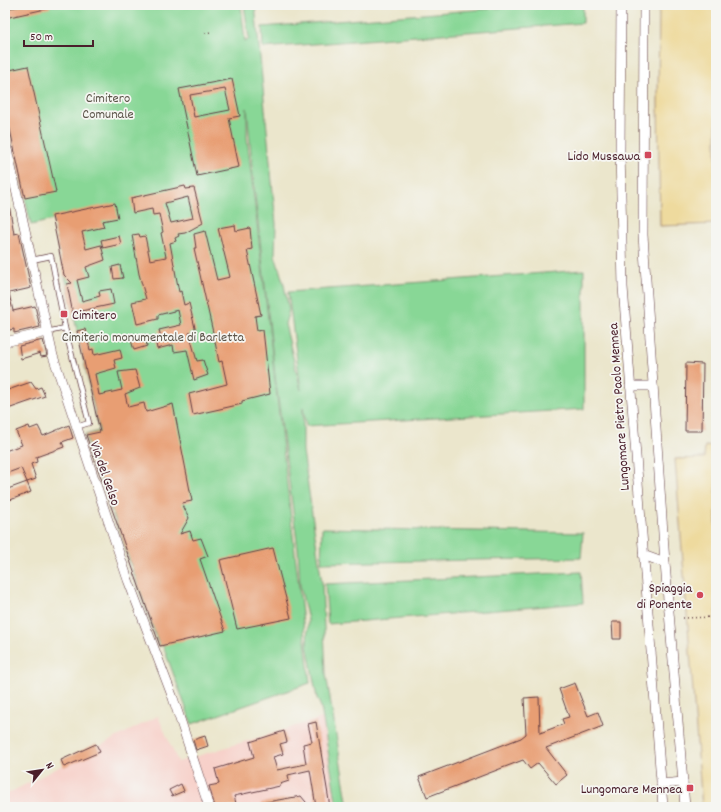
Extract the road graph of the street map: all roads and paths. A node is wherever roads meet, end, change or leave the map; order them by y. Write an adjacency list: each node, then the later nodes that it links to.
1 (621, 5): 10 (street, Lungomare Pietro Paolo Mennea)
2 (644, 5): 11 (street)
3 (211, 32): 4 (path)
4 (205, 33)
5 (5, 140): 6 (street, Via del Gelso)
6 (32, 260): 7 (lane); 8 (street, Via del Gelso)
7 (65, 328): 8 (lane); 12 (lane)
8 (47, 332): 9 (street); 12 (street, Via del Gelso)
9 (5, 342)
10 (630, 386): 11 (street); 13 (street, Lungomare Pietro Paolo Mennea)
11 (653, 386): 14 (street)
12 (76, 427): 19 (street, Via del Gelso)
13 (643, 555): 14 (street); 18 (street, Lungomare Pietro Paolo Mennea)
14 (665, 563): 17 (street)
15 (716, 617): 16 (path)
16 (683, 618)
17 (683, 782): 18 (street); 21 (street)
18 (661, 784): 20 (street, Lungomare Pietro Paolo Mennea)
19 (209, 807)
20 (663, 807)
21 (685, 807)

